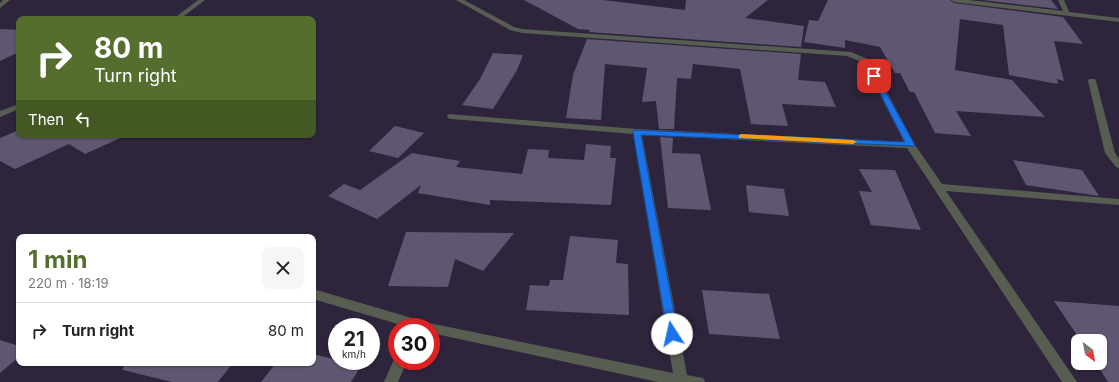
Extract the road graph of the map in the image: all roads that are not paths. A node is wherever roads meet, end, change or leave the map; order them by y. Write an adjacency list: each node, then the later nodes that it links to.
1 (7, 0): 6 (street)
2 (202, 0): 8 (street)
3 (459, 0): 15 (street)
4 (954, 0): 7 (street)
5 (1061, 0): 7 (street)
6 (0, 6)
7 (1067, 14): 9 (street)
8 (180, 16)
9 (1119, 20)
10 (1092, 81): 16 (street)
11 (16, 107): 12 (street)
12 (0, 114)
13 (451, 116): 14 (street)
14 (637, 132): 15 (street); 23 (street)
15 (910, 145): 17 (street)
16 (1119, 165)
17 (938, 187): 18 (street); 26 (street)
18 (1119, 202)
19 (316, 295): 20 (street)
20 (392, 318)
21 (440, 330): 23 (street)
22 (396, 370): 24 (street)
23 (681, 381): 25 (street)
24 (391, 382)
25 (698, 382)
26 (1070, 382)

